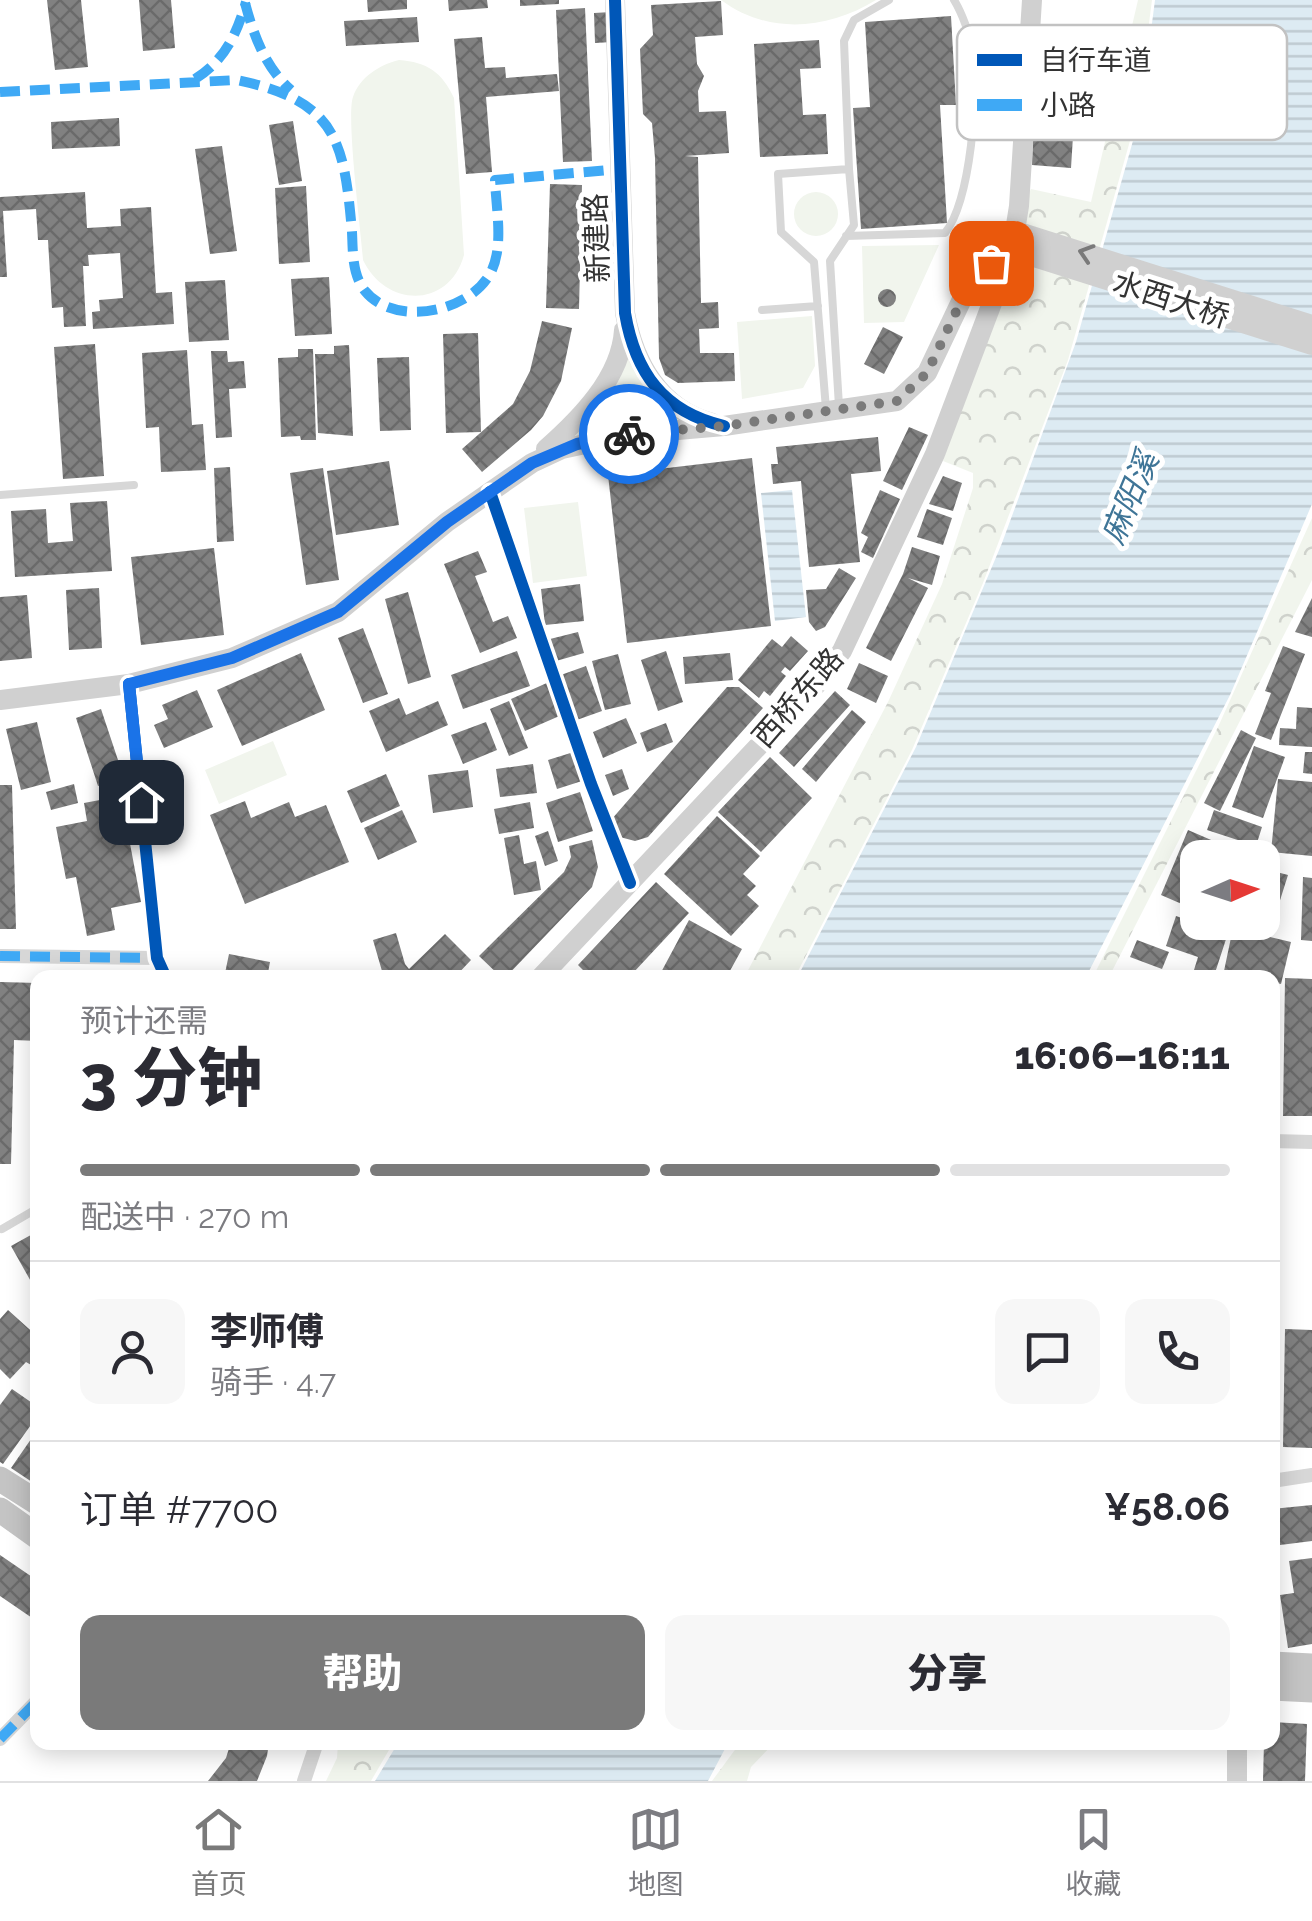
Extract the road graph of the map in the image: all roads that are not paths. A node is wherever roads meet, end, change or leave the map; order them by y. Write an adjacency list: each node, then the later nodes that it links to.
1 (615, 0): 14 (main road, 新建路)
2 (889, 0): 9 (lane)
3 (954, 0): 5 (lane)
4 (1032, 0): 6 (main road, 西桥东路)
5 (963, 25)
6 (1031, 25)
7 (970, 140): 10 (lane)
8 (1027, 140): 11 (main road, 西桥东路)
9 (849, 169): 10 (lane); 12 (lane)
10 (846, 236): 17 (lane)
11 (1024, 243): 15 (main road, one-way to 11); 16 (main road, 水西大桥); 17 (main road); 25 (main road, 西桥东路)
12 (818, 306): 13 (lane); 17 (lane)
13 (762, 310)
14 (624, 312): 18 (main road, 新建路); 19 (main road)
15 (1312, 325)
16 (1312, 345)
17 (833, 411): 18 (main road)
18 (724, 426): 19 (main road)
19 (532, 463): 21 (main road)
20 (134, 485): 22 (lane)
21 (490, 492): 23 (main road); 25 (street)
22 (0, 496)
23 (129, 684): 24 (main road); 27 (street)
24 (0, 700)
25 (630, 883): 29 (main road, 西桥东路)
26 (0, 956): 27 (street)
27 (157, 958): 28 (street)
28 (162, 970)
29 (548, 970)
30 (1280, 1141): 31 (street)
31 (1312, 1142)
32 (30, 1213): 33 (lane)
33 (2, 1229)
34 (1312, 1475): 36 (street)
35 (0, 1479): 37 (highway)
36 (1280, 1480)
37 (30, 1498)
38 (0, 1510): 39 (highway)
39 (30, 1531)
40 (1280, 1664): 41 (highway)
41 (1312, 1666)
42 (1280, 1688): 43 (highway)
43 (1312, 1690)
44 (30, 1708): 45 (street)
45 (0, 1740)
46 (314, 1750): 48 (street)
47 (1237, 1750): 49 (main road)
48 (304, 1781)
49 (1237, 1781)

